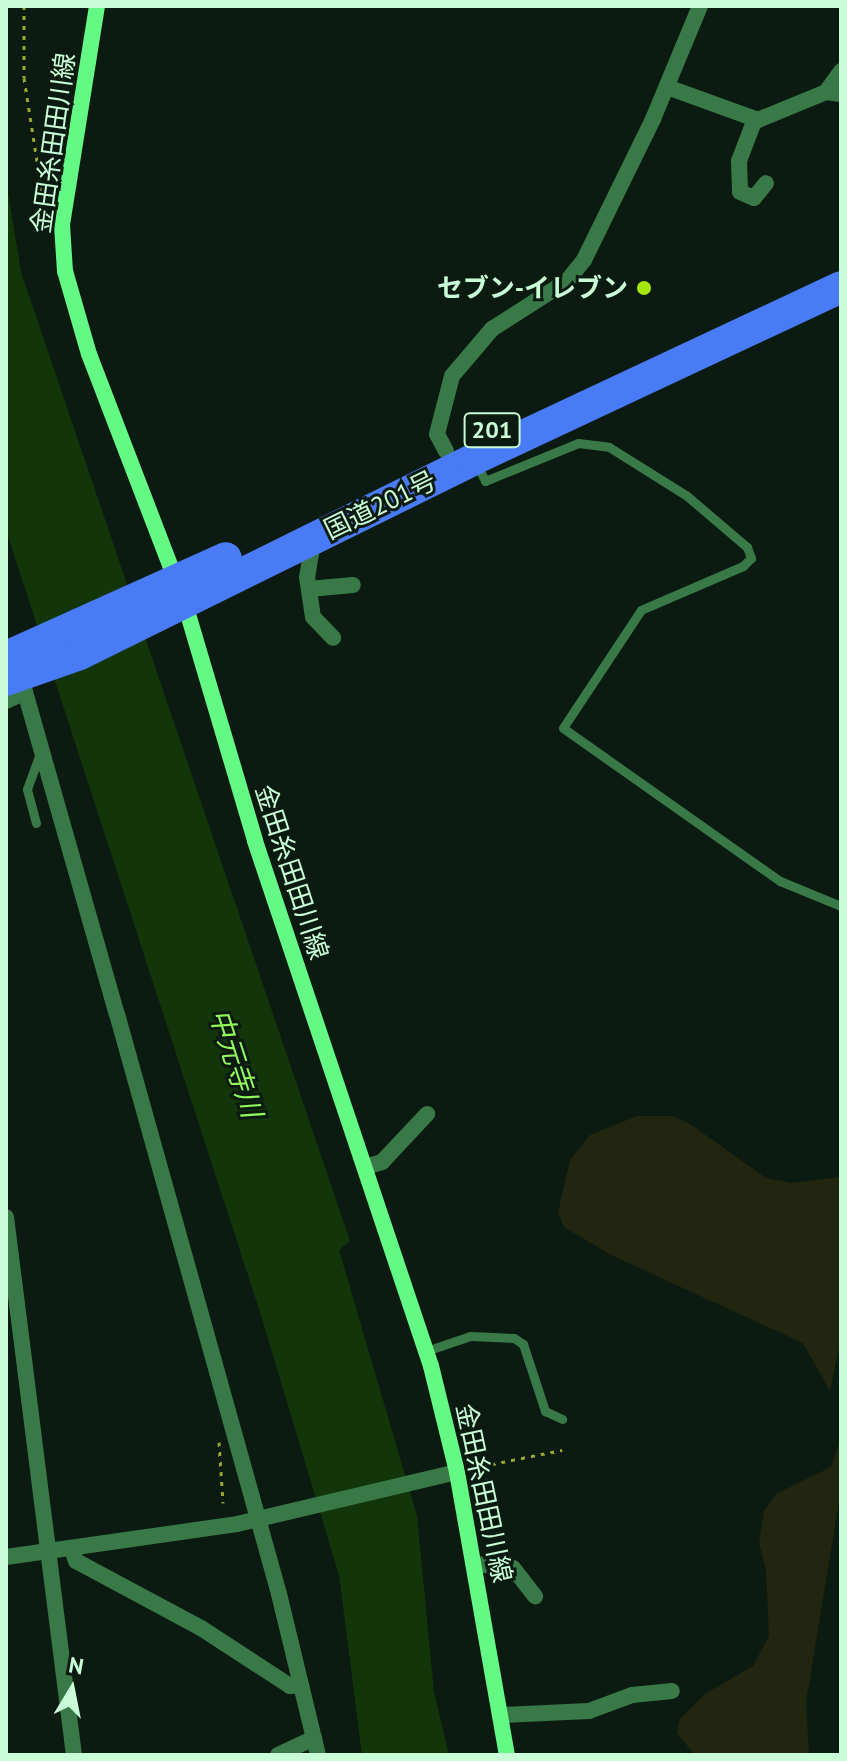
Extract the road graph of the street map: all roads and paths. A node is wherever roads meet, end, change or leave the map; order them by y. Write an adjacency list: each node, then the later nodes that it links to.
1 (24, 6): 9 (path)
2 (97, 6): 16 (main road, 金田糸田田川線)
3 (700, 6): 5 (street)
4 (841, 71): 6 (street)
5 (667, 87): 7 (street); 12 (street)
6 (833, 93): 7 (street)
7 (755, 119): 8 (street)
8 (766, 183)
9 (50, 229)
10 (841, 271): 12 (highway, 国道201号 / 201)
11 (841, 287): 12 (highway, 国道201号 / 201)
12 (460, 455): 13 (highway, 国道201号 / 201); 16 (highway, 国道201号 / 201); 21 (lane)
13 (305, 542): 15 (street); 16 (highway, 国道201号 / 201)
14 (353, 585): 15 (street)
15 (309, 589): 17 (street)
16 (180, 593): 18 (highway, 国道201号 / 201); 23 (main road, 金田糸田田川線)
17 (333, 638)
18 (14, 674): 19 (street)
19 (41, 750): 20 (lane); 32 (street)
20 (36, 823)
21 (841, 906)
22 (427, 1114): 23 (street)
23 (365, 1167): 26 (main road, 金田糸田田川線)
24 (6, 1220): 25 (street)
25 (13, 1327): 34 (street)
26 (426, 1351): 27 (lane); 30 (main road, 金田糸田田川線)
27 (562, 1419)
28 (217, 1435): 31 (path)
29 (562, 1450): 30 (path)
30 (457, 1472): 32 (street); 36 (main road, 金田糸田田川線)
31 (223, 1503)
32 (262, 1516): 33 (street); 38 (street)
33 (72, 1550): 34 (street); 38 (street)
34 (48, 1552): 35 (street); 42 (street)
35 (6, 1557)
36 (475, 1564): 37 (street); 40 (main road, 金田糸田田川線)
37 (535, 1596)
38 (301, 1685): 41 (street)
39 (672, 1691): 40 (street)
40 (501, 1715): 44 (main road, 金田糸田田川線)
41 (316, 1747): 43 (street)
42 (74, 1755)
43 (278, 1755)
44 (507, 1755)

